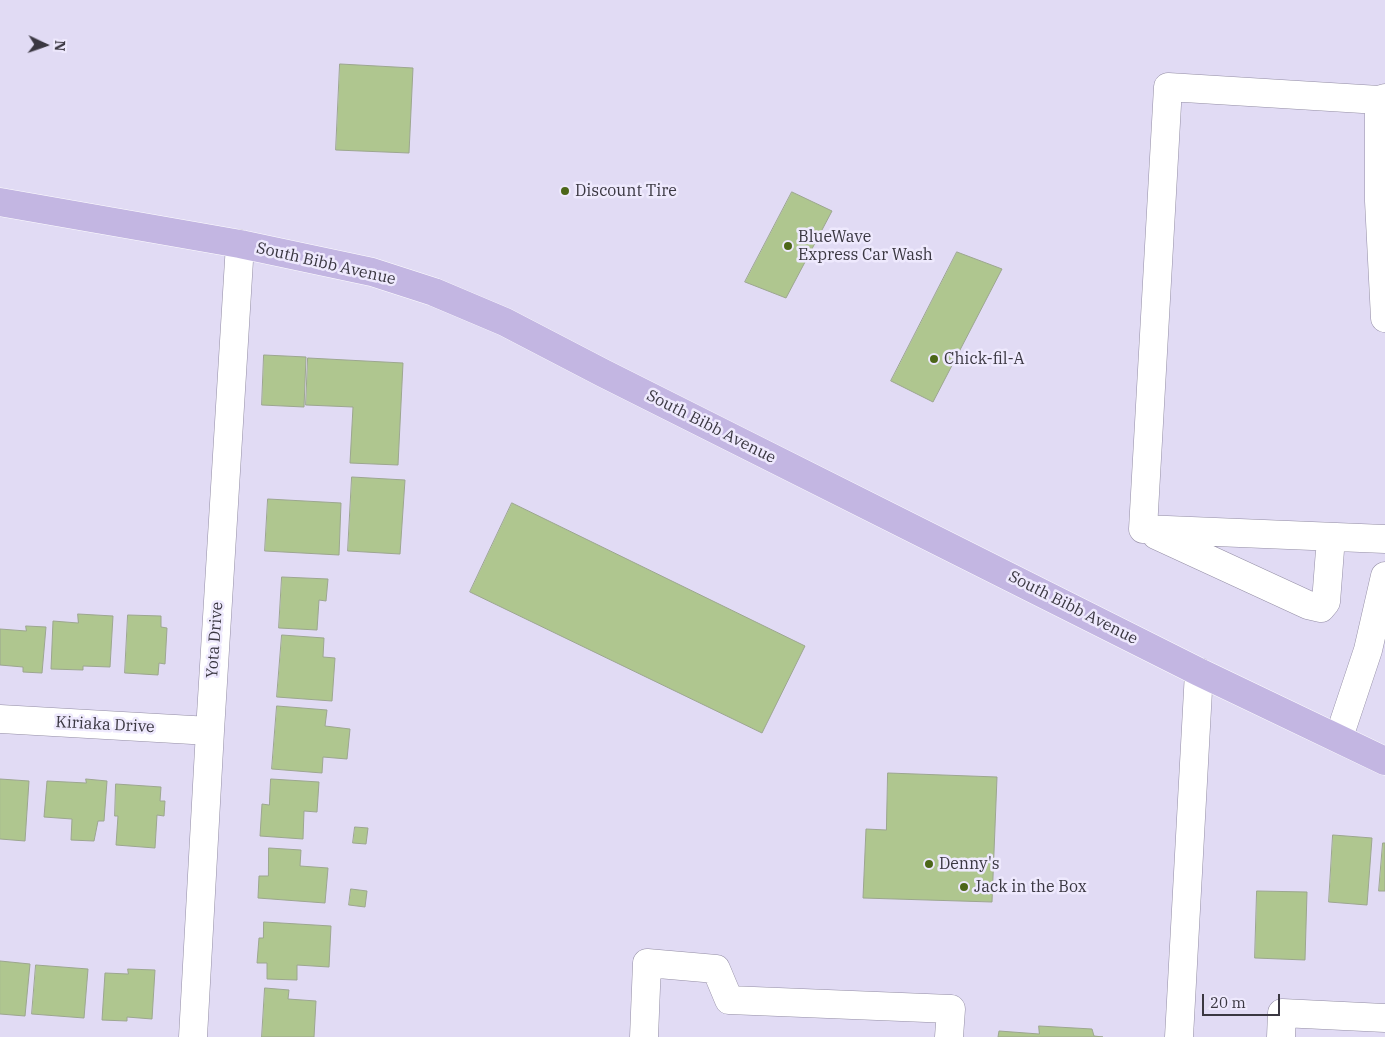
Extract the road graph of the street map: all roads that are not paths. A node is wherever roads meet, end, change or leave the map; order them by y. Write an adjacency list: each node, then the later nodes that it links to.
1 (1382, 99): 4 (street); 5 (street)
2 (0, 202): 3 (main road, South Bibb Avenue)
3 (240, 244): 9 (main road, South Bibb Avenue); 11 (street, Yota Drive)
4 (1385, 318)
5 (1143, 529): 6 (street); 6 (street)
6 (1331, 537): 7 (street)
7 (1385, 539)
8 (1385, 576): 12 (street)
9 (1199, 672): 12 (main road, South Bibb Avenue); 18 (street)
10 (0, 719): 11 (street, Kiriaka Drive)
11 (210, 731): 15 (street, Yota Drive)
12 (1339, 737): 13 (main road, South Bibb Avenue)
13 (1385, 761)
14 (1385, 1018): 19 (street)
15 (193, 1037)
16 (644, 1037): 17 (street)
17 (950, 1037)
18 (1179, 1037)
19 (1280, 1037)

